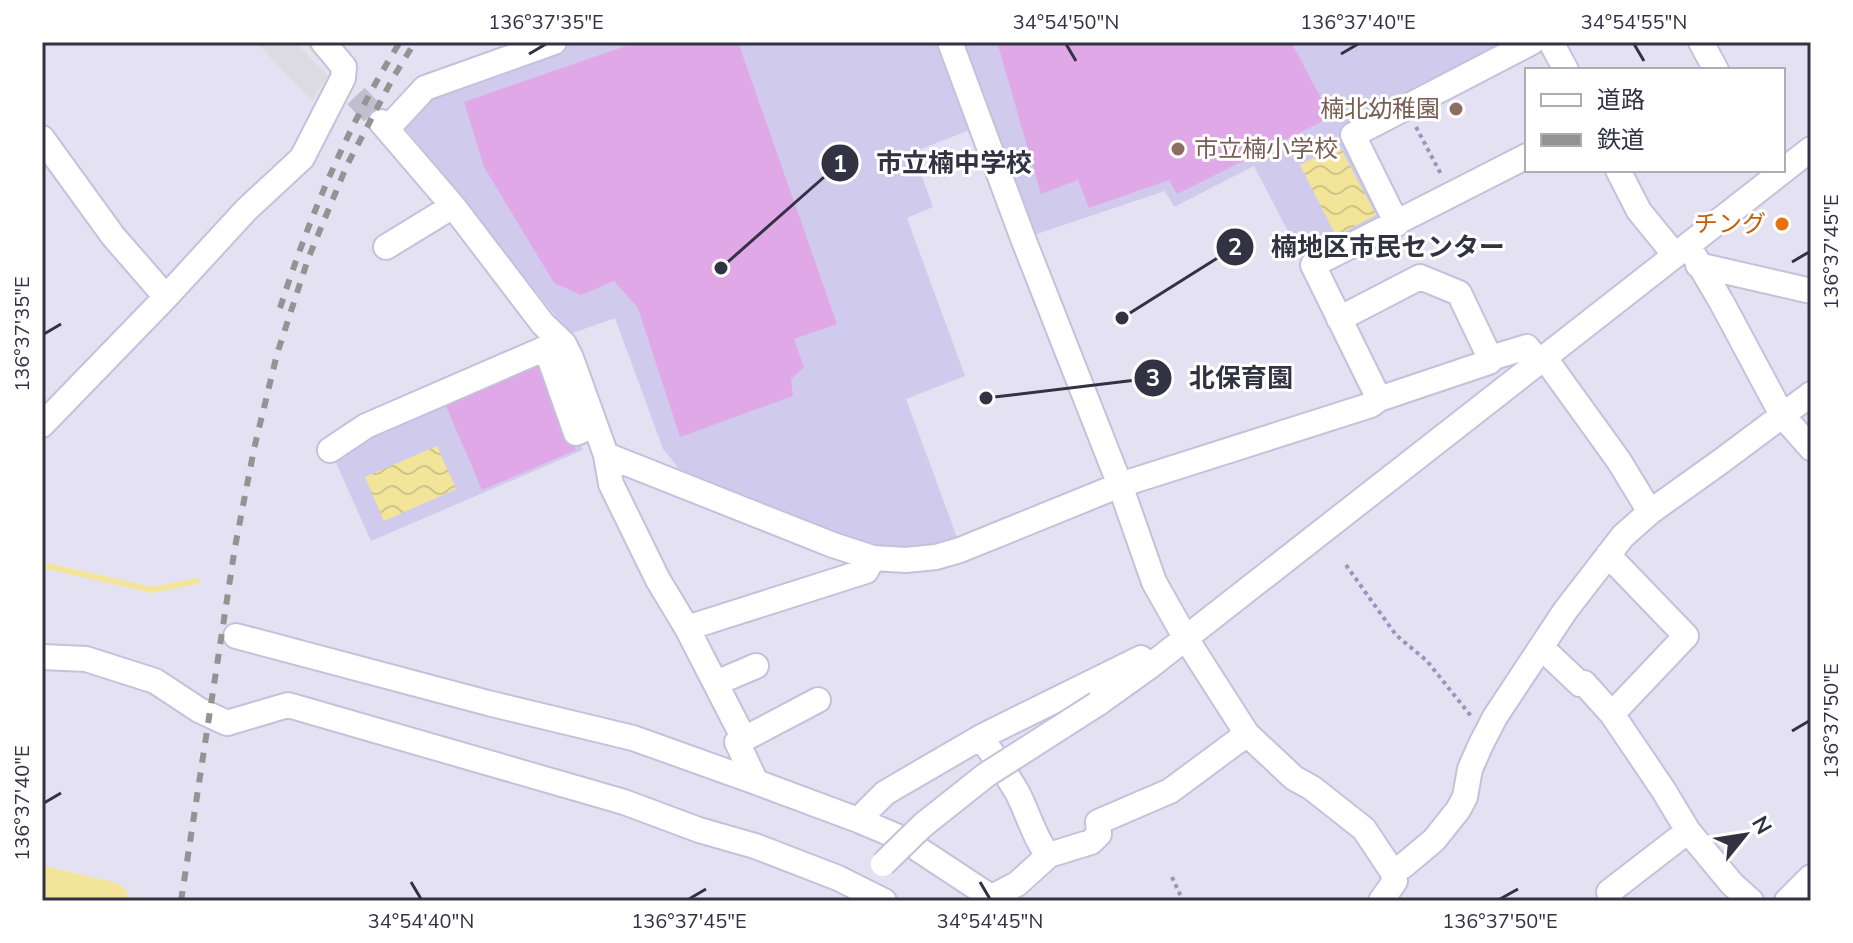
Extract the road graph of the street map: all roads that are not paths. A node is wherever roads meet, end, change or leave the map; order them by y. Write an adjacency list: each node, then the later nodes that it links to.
1 (323, 42): 20 (street)
2 (554, 42): 15 (street)
3 (950, 42): 32 (street)
4 (1532, 42): 16 (street)
5 (1551, 42): 7 (street)
6 (1701, 42): 8 (street)
7 (1565, 68)
8 (1715, 68)
9 (42, 138): 20 (street)
10 (1811, 149): 12 (street)
11 (1525, 157): 16 (street)
12 (1785, 166)
13 (1619, 172): 18 (street)
14 (1772, 174): 18 (street)
15 (453, 206): 17 (street); 22 (street)
16 (1397, 224): 21 (street)
17 (386, 247)
18 (1687, 255): 19 (street); 23 (street); 27 (street)
19 (1811, 291)
20 (166, 297): 28 (street)
21 (1339, 319): 24 (street); 26 (street)
22 (551, 343): 30 (street); 31 (street)
23 (1541, 359): 24 (street); 33 (street); 38 (street)
24 (1491, 360): 26 (street)
25 (1811, 394): 27 (street)
26 (1379, 399): 32 (street)
27 (1782, 415): 29 (street); 33 (street)
28 (42, 425)
29 (1811, 448)
30 (330, 450)
31 (606, 455): 35 (street); 36 (street)
32 (1120, 485): 35 (street); 38 (street)
33 (1650, 512): 34 (street)
34 (1608, 555): 39 (street); 45 (street)
35 (873, 558): 36 (street)
36 (687, 628): 43 (street)
37 (236, 636): 49 (street)
38 (1185, 637): 42 (street); 46 (street)
39 (1542, 648): 45 (street); 56 (street)
40 (42, 657): 58 (street)
41 (756, 666): 43 (street)
42 (1150, 666): 47 (street); 58 (street, bridge)
43 (716, 683): 48 (street)
44 (818, 700): 48 (street)
45 (1612, 714): 51 (street)
46 (1247, 734): 54 (street); 56 (street)
47 (981, 737): 50 (street); 54 (street)
48 (744, 739): 49 (street)
49 (756, 782): 50 (street)
50 (858, 820): 52 (street)
51 (1688, 831): 57 (street); 60 (street)
52 (896, 836)
53 (918, 849): 59 (street)
54 (1049, 855): 59 (street)
55 (1811, 877): 61 (street)
56 (1391, 888)
57 (1609, 892)
58 (867, 898)
59 (995, 899)
60 (1751, 901)
61 (1787, 901)

